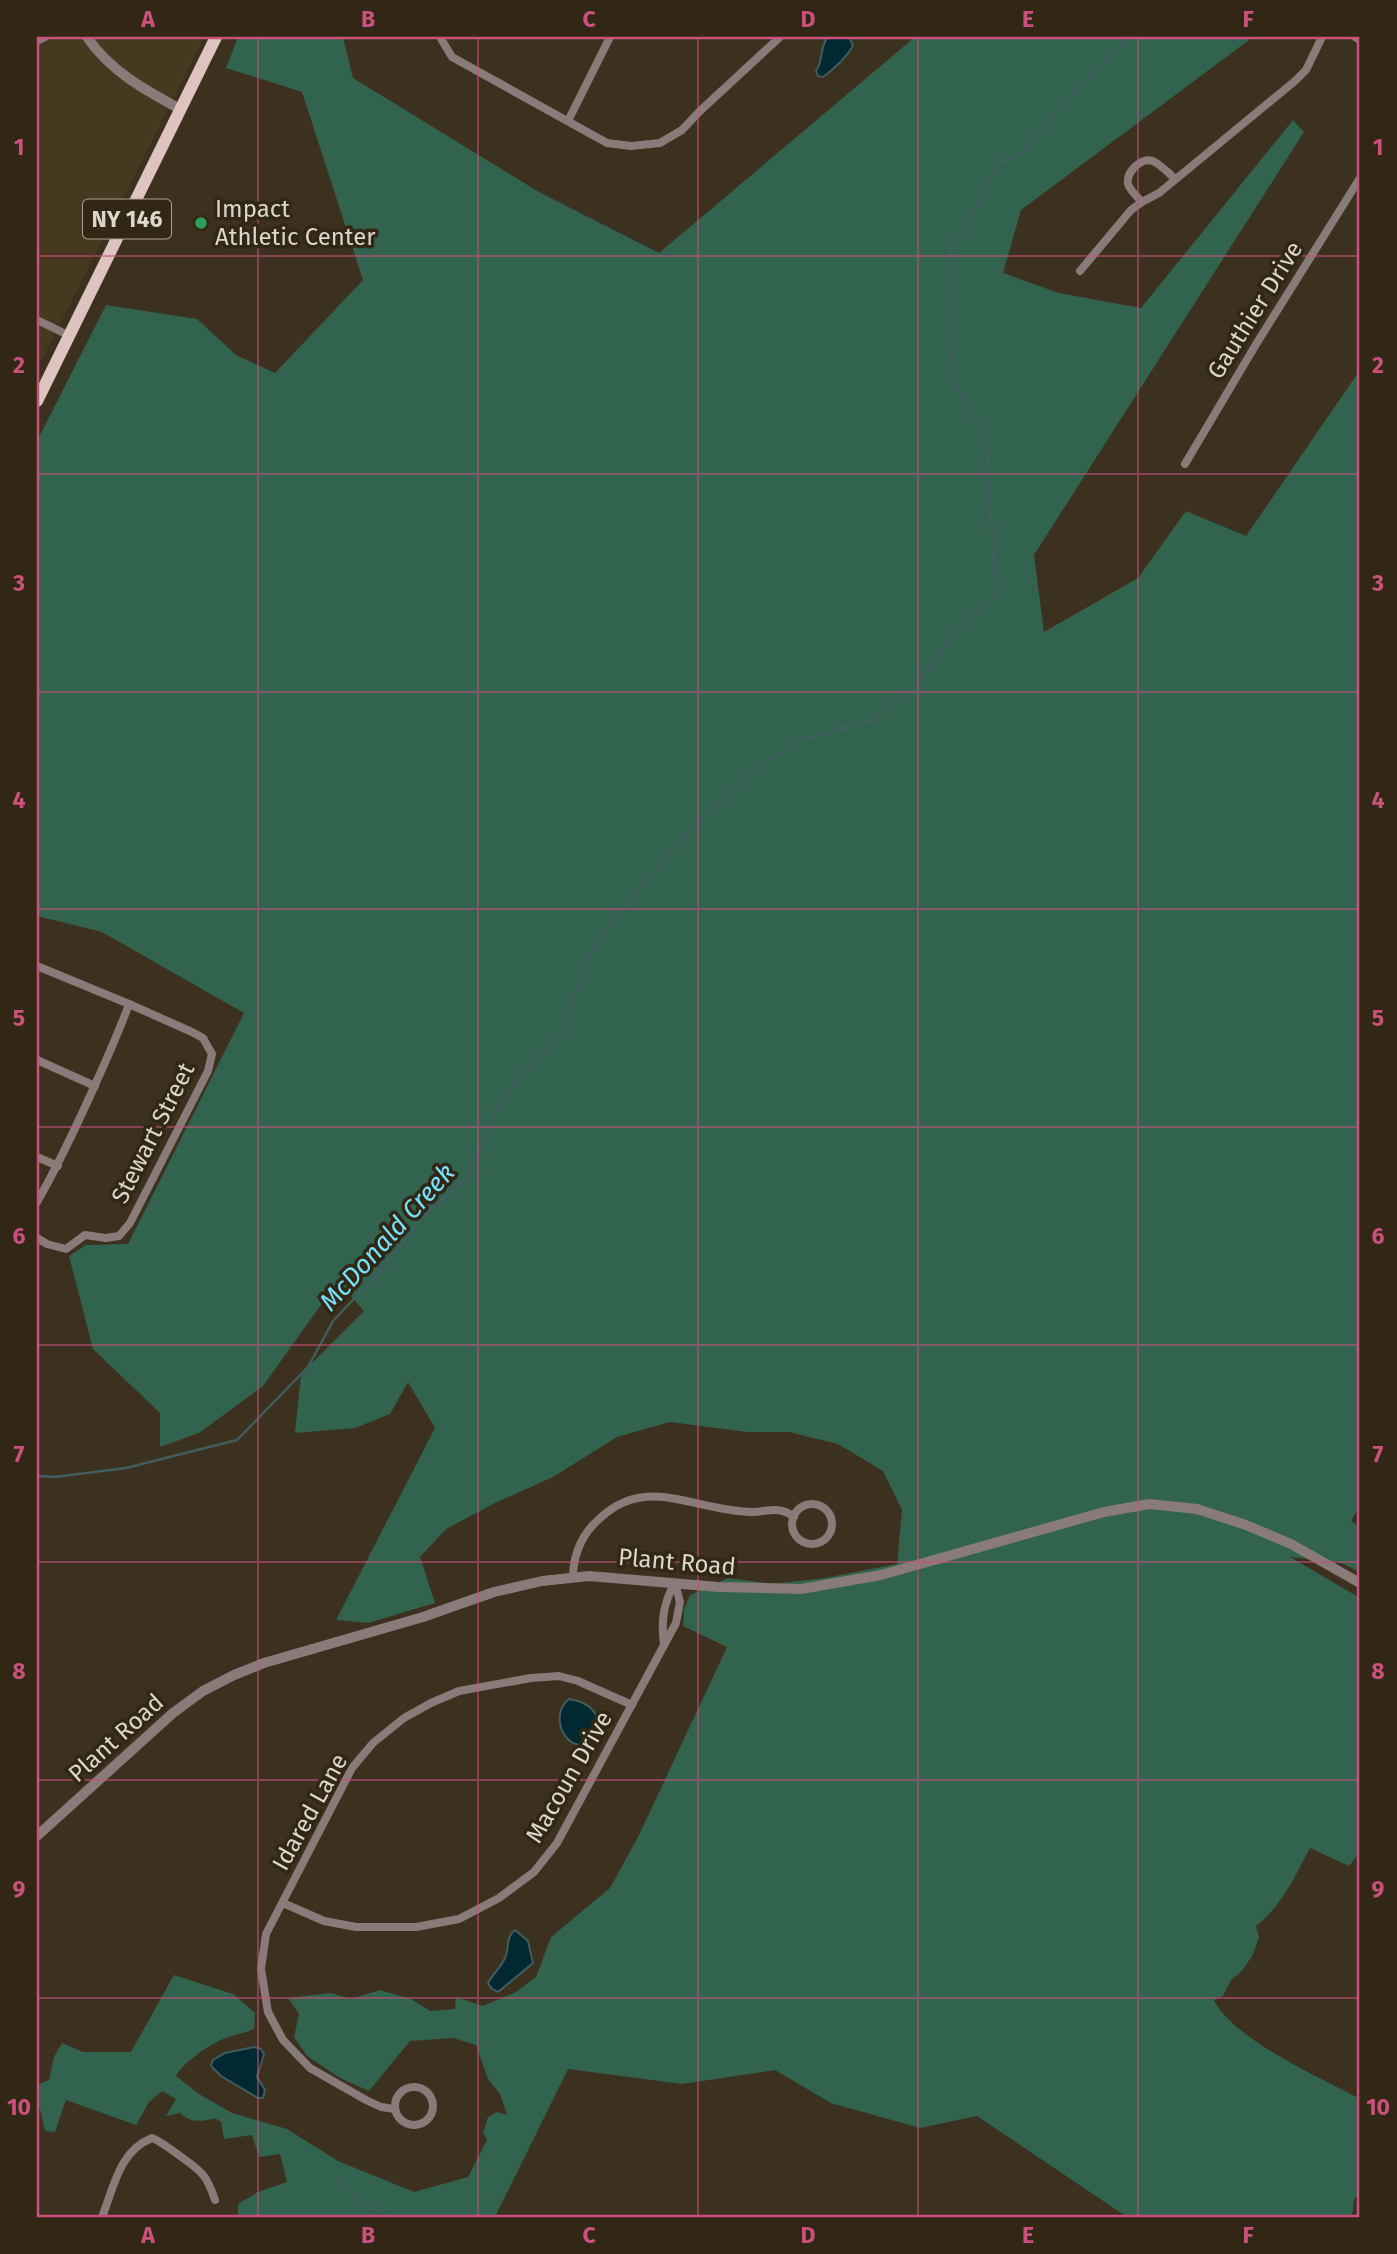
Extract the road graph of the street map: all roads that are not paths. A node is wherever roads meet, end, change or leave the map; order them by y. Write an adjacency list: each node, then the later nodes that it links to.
1 (45, 37): 10 (street)
2 (87, 37): 11 (street)
3 (216, 37): 11 (main road, NY 146)
4 (440, 37): 12 (street)
5 (610, 37): 12 (street)
6 (780, 37): 12 (street)
7 (1322, 37): 14 (street)
8 (1355, 37): 9 (street)
9 (1360, 40)
10 (37, 41)
11 (180, 109): 18 (main road, NY 146)
12 (568, 121)
13 (1360, 178): 20 (street, Gauthier Drive)
14 (1175, 179): 15 (street); 15 (street)
15 (1142, 202): 16 (street)
16 (1080, 271)
17 (37, 320): 18 (street)
18 (70, 336): 19 (main road, NY 146)
19 (37, 401)
20 (1185, 464)
21 (37, 966): 22 (street)
22 (129, 1004): 24 (street); 28 (street, Stewart Street)
23 (37, 1060): 24 (street)
24 (95, 1086): 26 (street)
25 (37, 1157): 26 (street)
26 (58, 1166): 27 (street)
27 (37, 1202)
28 (37, 1238)
29 (794, 1517): 29 (street); 30 (street)
30 (573, 1578): 31 (street, Plant Road); 35 (street, Plant Road)
31 (675, 1583): 32 (street, Plant Road); 33 (street, Macoun Drive); 33 (street, Macoun Drive)
32 (1360, 1583)
33 (664, 1645): 34 (street, Macoun Drive)
34 (632, 1706): 36 (street, Macoun Drive); 36 (street, Idared Lane)
35 (37, 1836)
36 (282, 1903): 37 (street, Idared Lane)
37 (395, 2109): 37 (street, Idared Lane)
38 (215, 2200): 39 (street)
39 (102, 2217)

